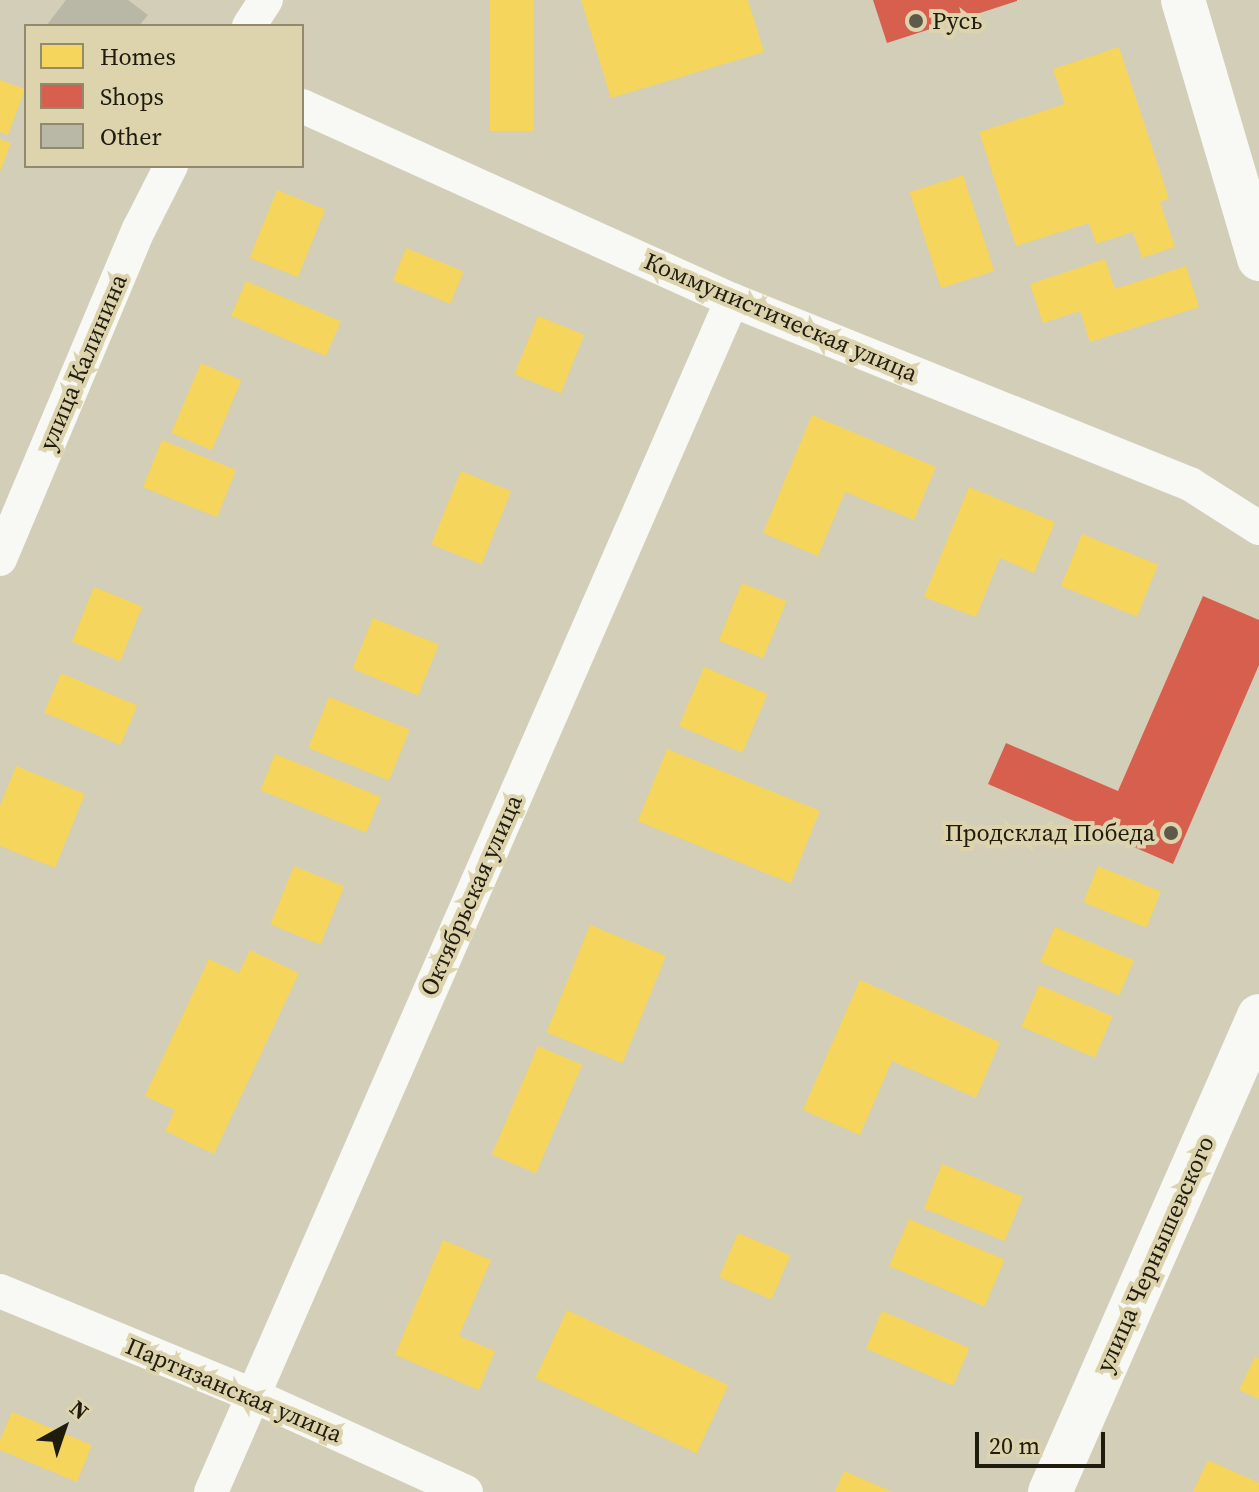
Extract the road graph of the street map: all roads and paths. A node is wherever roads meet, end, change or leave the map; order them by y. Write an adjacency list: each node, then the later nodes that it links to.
1 (266, 0): 3 (street)
2 (1183, 0): 6 (street)
3 (250, 24)
4 (304, 107): 7 (street, Коммунистическая улица)
5 (170, 168): 9 (street, улица Калинина)
6 (1259, 259)
7 (732, 300): 8 (street, Коммунистическая улица); 12 (street, Октябрьская улица)
8 (1259, 528)
9 (0, 559)
10 (1259, 1016): 15 (street, улица Чернышевского)
11 (0, 1291): 12 (street, Партизанская улица)
12 (252, 1395): 13 (street, Октябрьская улица); 14 (street, Партизанская улица)
13 (211, 1492)
14 (466, 1492)
15 (1050, 1492)

